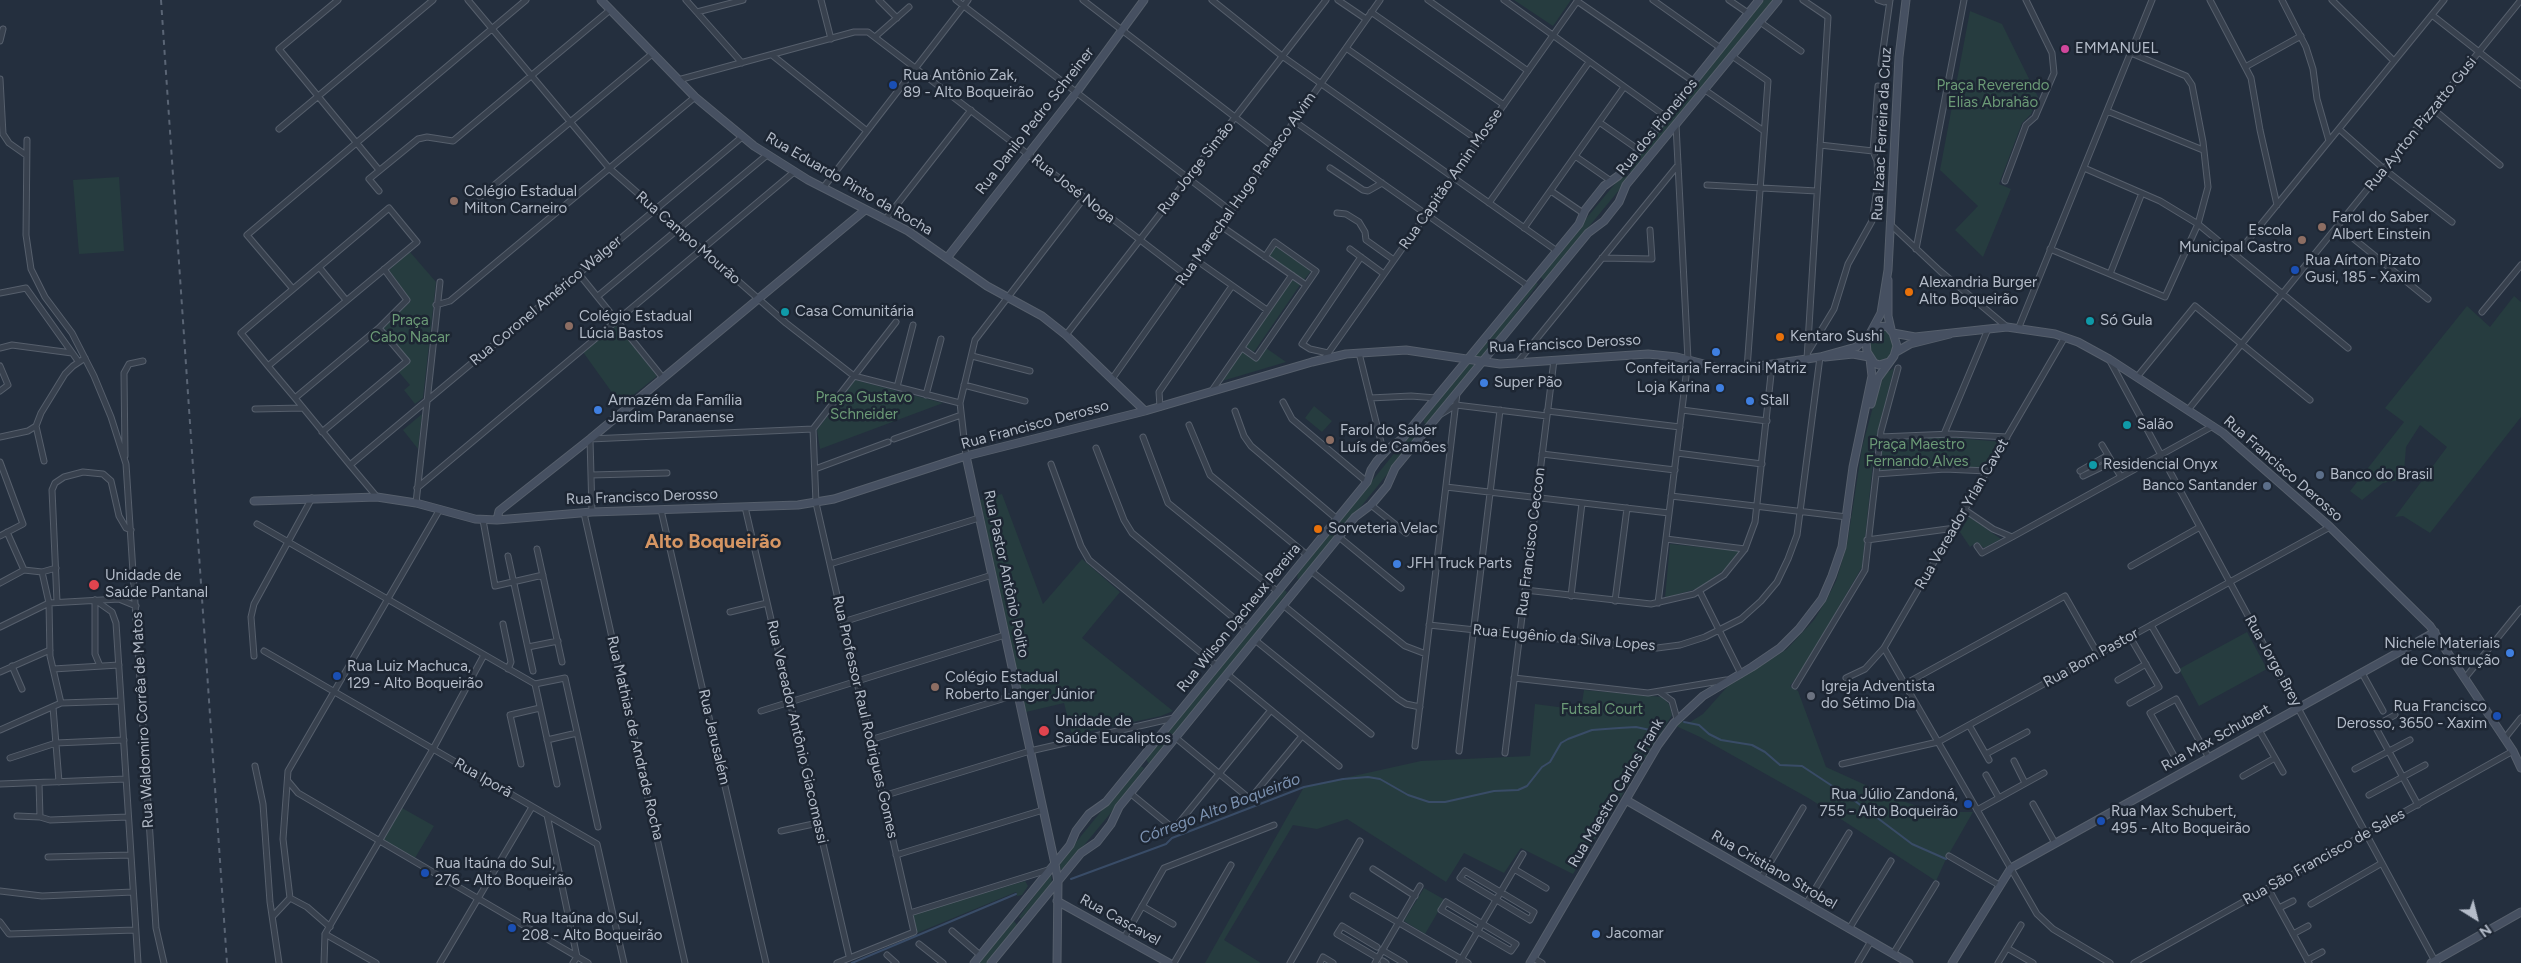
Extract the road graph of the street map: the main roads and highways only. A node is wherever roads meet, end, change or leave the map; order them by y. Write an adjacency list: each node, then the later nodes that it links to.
1 (601, 0): 8 (main road, Rua Eduardo Pinto da Rocha)
2 (1144, 0): 9 (main road, Rua Danilo Pedro Schreiner)
3 (1759, 0): 6 (main road, Rua dos Pioneiros)
4 (1778, 0): 7 (main road, Rua dos Pioneiros)
5 (1906, 0): 10 (main road, Rua Izaac Ferreira da Cruz)
6 (1625, 166): 7 (main road); 11 (main road, Rua dos Pioneiros)
7 (1636, 174): 12 (main road, Rua dos Pioneiros)
8 (865, 210): 9 (main road, Rua Eduardo Pinto da Rocha); 29 (main road)
9 (947, 258): 23 (main road, Rua Eduardo Pinto da Rocha)
10 (1888, 270): 13 (main road, Rua Izaac Ferreira da Cruz); 14 (main road, Rua Izaac Ferreira da Cruz)
11 (1534, 278): 12 (main road); 20 (main road, Rua dos Pioneiros)
12 (1543, 288): 21 (main road, Rua dos Pioneiros)
13 (1872, 331): 14 (main road); 16 (main road)
14 (1892, 331): 15 (main road, Rua Francisco Derosso); 17 (main road)
15 (1956, 332): 17 (main road, Rua Francisco Derosso); 34 (main road, Rua Francisco Derosso)
16 (1867, 338): 18 (main road, Rua Francisco Derosso); 19 (main road)
17 (1896, 352): 22 (main road)
18 (1820, 357): 19 (main road, Rua Francisco Derosso); 21 (main road, Rua Francisco Derosso)
19 (1870, 358): 22 (main road); 26 (main road, Rua Maestro Carlos Frank)
20 (1467, 360): 21 (main road, Rua Francisco Derosso); 23 (main road, Rua Francisco Derosso); 24 (main road, Rua Wilson Dacheux Pereira)
21 (1482, 362): 25 (main road, Rua Wilson Dacheux Pereira)
22 (1889, 362): 26 (main road, Rua Maestro Carlos Frank)
23 (1145, 411): 27 (main road, Rua Francisco Derosso)
24 (1419, 419): 25 (main road); 30 (main road, Rua Wilson Dacheux Pereira)
25 (1429, 428): 31 (main road, Rua Wilson Dacheux Pereira)
26 (1861, 430): 40 (main road, Rua Maestro Carlos Frank)
27 (966, 456): 29 (main road, Rua Francisco Derosso); 41 (main road, Rua Pastor Antônio Polito)
28 (254, 500): 29 (main road, Rua Francisco Derosso)
29 (496, 520)
30 (1293, 573): 31 (main road); 32 (main road, Rua Wilson Dacheux Pereira)
31 (1303, 581): 33 (main road, Rua Wilson Dacheux Pereira)
32 (1279, 590): 33 (main road); 37 (main road, Rua Wilson Dacheux Pereira)
33 (1291, 596): 39 (main road, Rua Wilson Dacheux Pereira)
34 (2435, 632): 35 (main road, Rua Francisco Derosso); 57 (main road, Rua Max Schubert)
35 (2513, 752): 36 (main road, Rua Francisco Derosso); 38 (main road, Rua Francisco Derosso)
36 (2521, 759)
37 (1138, 763): 39 (main road); 42 (main road, Rua Wilson Dacheux Pereira)
38 (2521, 768)
39 (1148, 772): 44 (main road, Rua Wilson Dacheux Pereira)
40 (1626, 800): 50 (main road, Rua Maestro Carlos Frank); 56 (main road, Rua Cristiano Strobel)
41 (1052, 847): 42 (main road); 43 (main road, Rua Pastor Antônio Polito)
42 (1066, 850): 43 (main road, Rua Wilson Dacheux Pereira)
43 (1053, 866): 44 (main road, Rua Pastor Antônio Polito); 47 (main road, Rua Wilson Dacheux Pereira)
44 (1058, 882): 45 (main road, Rua Wilson Dacheux Pereira); 46 (main road, Rua Pastor Antônio Polito)
45 (1042, 901): 46 (main road, Rua Cascavel); 49 (main road, Rua Wilson Dacheux Pereira)
46 (1057, 903): 54 (main road, Rua Pastor Antônio Polito); 55 (main road, Rua Cascavel)
47 (1016, 912): 49 (main road); 52 (main road, Rua Wilson Dacheux Pereira)
48 (2521, 912): 51 (main road)
49 (1026, 921): 53 (main road, Rua Wilson Dacheux Pereira)
50 (1531, 962)
51 (2434, 962)
52 (974, 963)
53 (991, 963)
54 (1057, 963)
55 (1169, 963)
56 (1909, 963)
57 (1952, 963)

